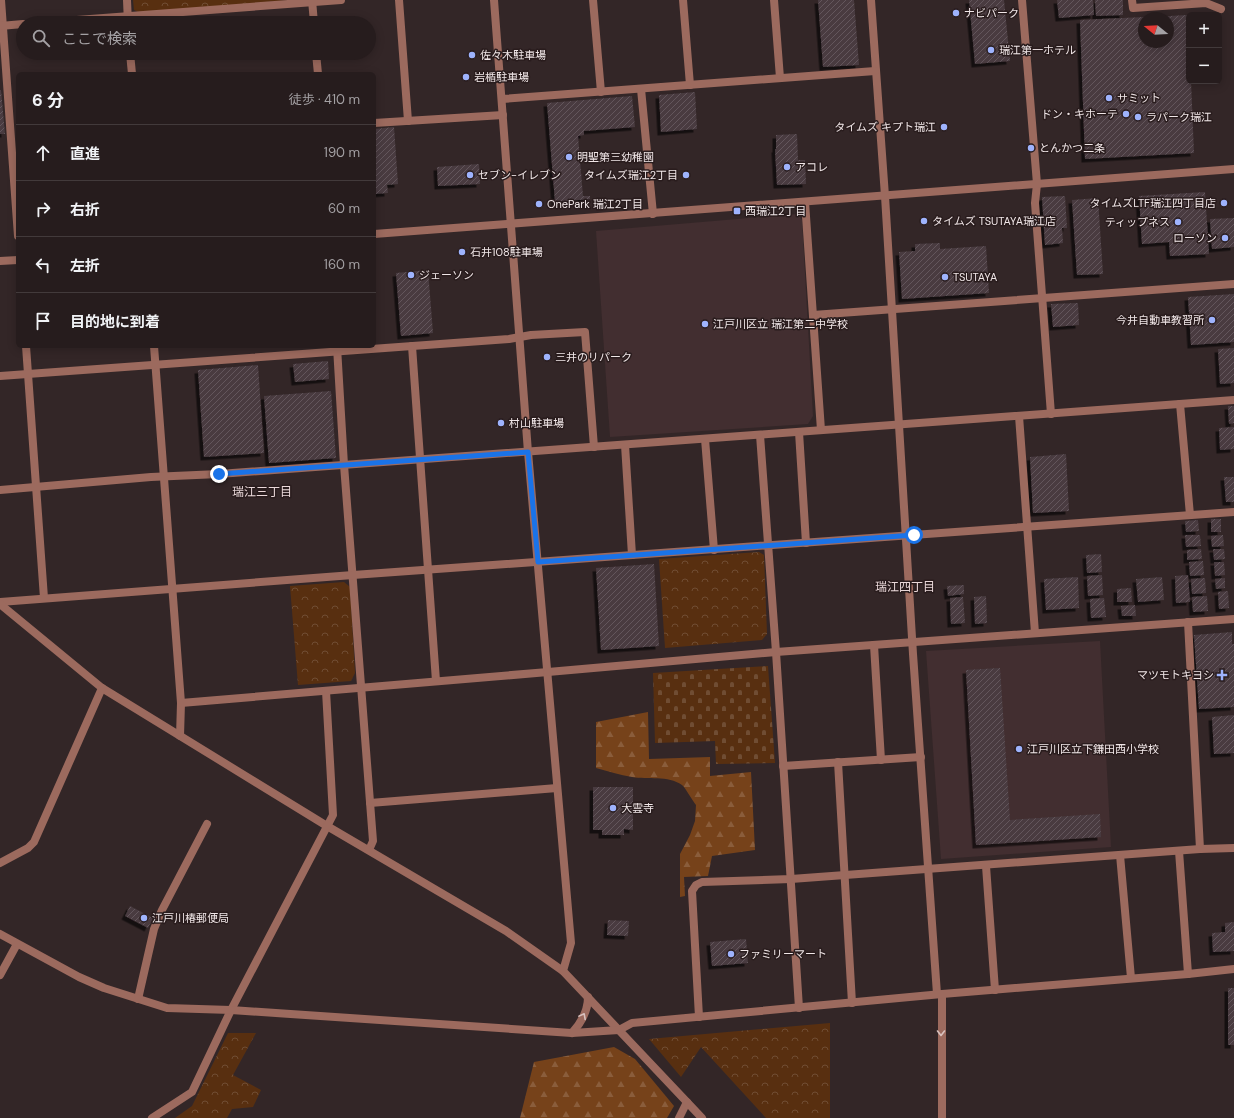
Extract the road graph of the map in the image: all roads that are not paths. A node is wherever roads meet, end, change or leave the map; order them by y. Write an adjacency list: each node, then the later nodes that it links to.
1 (1, 0): 18 (street)
2 (127, 0): 14 (street)
3 (342, 0): 12 (street)
4 (399, 0): 30 (street)
5 (494, 0): 28 (street)
6 (593, 0): 27 (street)
7 (684, 0): 25 (street)
8 (774, 0): 24 (street)
9 (871, 0): 21 (street)
10 (1022, 0): 34 (street)
11 (1132, 0): 13 (street)
12 (312, 1): 15 (street); 16 (street)
13 (1221, 9)
14 (128, 16)
15 (167, 16)
16 (313, 16)
17 (16, 25): 18 (street)
18 (2, 26): 32 (street)
19 (131, 60): 22 (street)
20 (317, 60): 23 (street)
21 (875, 71): 24 (street); 36 (street)
22 (132, 72)
23 (318, 72)
24 (780, 78): 25 (street)
25 (690, 85): 26 (street)
26 (641, 89): 27 (street); 38 (street)
27 (601, 92): 28 (street)
28 (502, 99): 29 (street)
29 (503, 115): 30 (street); 39 (street)
30 (408, 120): 31 (street)
31 (376, 123)
32 (14, 139): 35 (street)
33 (1234, 169): 34 (street)
34 (1037, 184): 36 (street); 44 (street)
35 (16, 188)
36 (885, 196): 37 (street); 45 (street)
37 (805, 202): 38 (street); 46 (street)
38 (653, 214): 39 (street)
39 (512, 223): 40 (street); 47 (street)
40 (376, 234)
41 (16, 260): 42 (street)
42 (0, 261)
43 (1234, 284): 44 (street)
44 (1042, 298): 45 (street); 59 (street)
45 (891, 309): 46 (street); 61 (street)
46 (813, 315): 62 (street)
47 (520, 338): 48 (street); 67 (street); 68 (street)
48 (412, 346): 49 (street); 69 (street)
49 (376, 347)
50 (26, 348): 55 (street)
51 (154, 348): 54 (street)
52 (362, 348): 53 (street)
53 (337, 349): 54 (street); 70 (street)
54 (156, 365): 55 (street); 71 (street)
55 (28, 375): 56 (street); 72 (street)
56 (0, 376)
57 (1234, 400): 58 (street)
58 (1180, 404): 59 (street); 75 (street)
59 (1051, 414): 60 (street)
60 (1019, 416): 61 (street); 76 (street)
61 (898, 425): 62 (street); 77 (street)
62 (821, 430): 63 (street)
63 (799, 432): 64 (street); 78 (street)
64 (760, 435): 65 (street); 79 (street)
65 (705, 439): 66 (street); 80 (street)
66 (625, 445): 67 (street); 81 (street)
67 (594, 447): 68 (street)
68 (528, 452): 69 (street); 82 (street)
69 (420, 460): 70 (street); 83 (street)
70 (344, 465): 71 (street); 84 (street)
71 (164, 477): 72 (street); 85 (street)
72 (36, 487): 73 (street); 86 (street)
73 (0, 490)
74 (1234, 512): 75 (street)
75 (1190, 516): 76 (street)
76 (1028, 527): 77 (street); 90 (street)
77 (906, 536): 78 (street); 91 (street)
78 (806, 543): 79 (street)
79 (768, 546): 80 (street); 93 (street)
80 (714, 550): 81 (street)
81 (632, 555): 82 (street)
82 (538, 562): 83 (street); 94 (street)
83 (428, 570): 84 (street); 95 (street)
84 (353, 575): 85 (street); 97 (street)
85 (172, 589): 86 (street); 99 (street)
86 (44, 598): 87 (street)
87 (0, 603): 96 (street)
88 (1234, 619): 89 (street)
89 (1188, 622): 90 (street); 110 (street)
90 (1035, 633): 91 (street)
91 (913, 642): 92 (street); 101 (street)
92 (874, 645): 93 (street); 102 (street)
93 (776, 652): 94 (street); 104 (street)
94 (548, 672): 95 (street); 105 (street)
95 (436, 681): 97 (street)
96 (102, 688): 100 (street); 114 (street)
97 (361, 688): 98 (street); 106 (street)
98 (326, 691): 99 (street); 108 (street)
99 (180, 703): 100 (street)
100 (180, 736): 108 (street)
101 (921, 757): 102 (street); 116 (street)
102 (881, 760): 103 (street)
103 (838, 762): 104 (street); 117 (street)
104 (783, 766): 118 (street)
105 (557, 788): 106 (street); 122 (street)
106 (370, 803): 111 (street)
107 (207, 824): 129 (street)
108 (326, 826): 111 (street); 132 (street)
109 (1234, 848): 110 (street)
110 (1200, 849): 112 (street)
111 (369, 850): 122 (street)
112 (1179, 851): 113 (street); 123 (street)
113 (1120, 855): 115 (street); 125 (street)
114 (0, 863)
115 (986, 866): 116 (street); 126 (street)
116 (928, 869): 117 (street); 127 (street)
117 (845, 875): 118 (street); 130 (street)
118 (791, 879): 131 (street); 133 (street)
119 (0, 934): 120 (street)
120 (18, 944): 124 (street); 129 (street)
121 (1234, 969): 123 (street)
122 (563, 970): 128 (street)
123 (1188, 974): 125 (street)
124 (0, 975)
125 (1131, 978): 126 (street)
126 (995, 990): 127 (street)
127 (939, 994): 130 (street); 140 (street, one-way to 140)
128 (588, 997): 134 (street); 135 (street, one-way to 128)
129 (138, 999): 132 (street)
130 (852, 1003): 131 (street)
131 (799, 1008): 133 (street)
132 (231, 1010): 135 (street); 137 (street)
133 (699, 1017): 134 (street)
134 (619, 1030): 135 (street); 136 (street)
135 (572, 1033)
136 (687, 1102): 138 (street); 139 (street)
137 (152, 1118)
138 (679, 1118)
139 (702, 1118)
140 (942, 1118)

